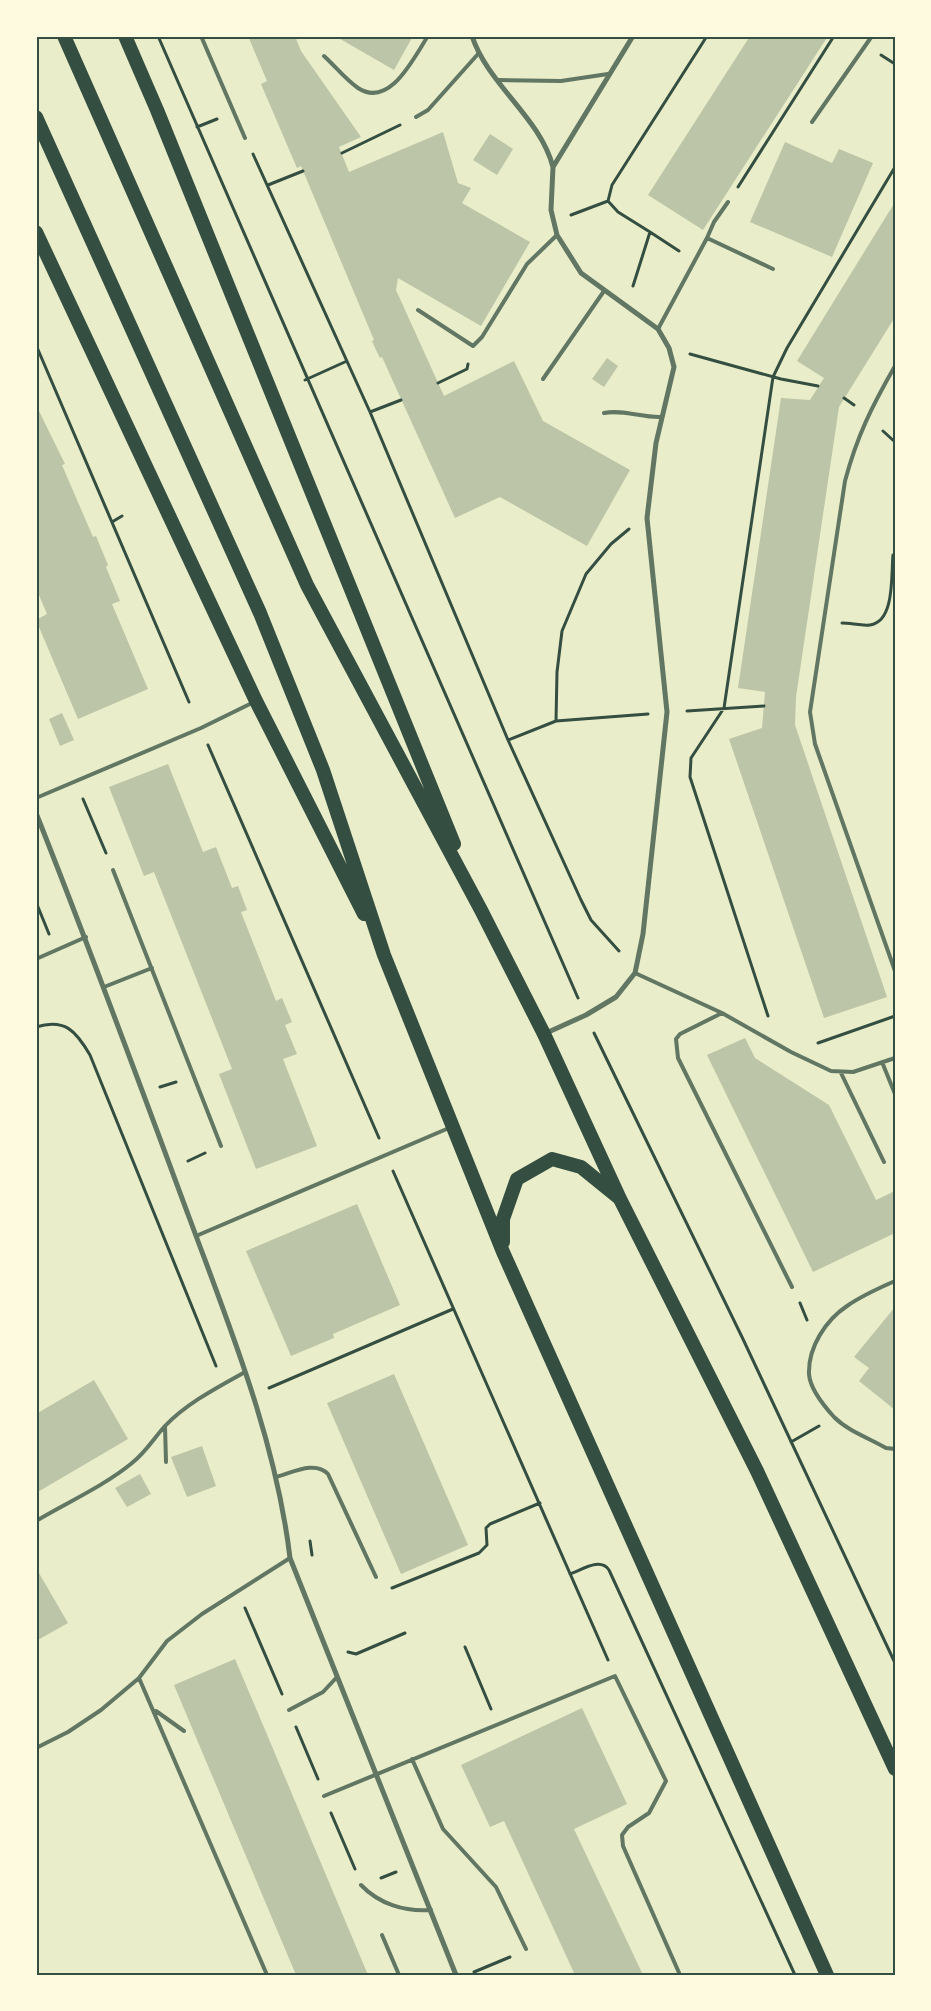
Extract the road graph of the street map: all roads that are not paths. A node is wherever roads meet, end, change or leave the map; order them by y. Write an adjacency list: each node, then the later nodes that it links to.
1 (64, 36): 33 (highway)
2 (125, 36): 33 (highway)
3 (201, 36): 15 (lane)
4 (428, 36): 9 (lane)
5 (472, 36): 8 (street)
6 (633, 36): 10 (street)
7 (872, 36): 14 (lane)
8 (478, 54): 11 (street); 13 (lane)
9 (324, 56)
10 (608, 74): 11 (lane); 16 (street)
11 (498, 80): 16 (street)
12 (36, 117): 35 (highway)
13 (416, 117)
14 (812, 122)
15 (245, 138)
16 (554, 167): 19 (street)
17 (728, 202): 20 (lane)
18 (36, 232): 29 (highway)
19 (557, 235): 22 (street); 23 (lane)
20 (707, 238): 21 (lane); 24 (lane)
21 (773, 269)
22 (604, 291): 24 (street); 26 (lane)
23 (418, 310)
24 (658, 329): 28 (street)
25 (895, 366): 38 (lane)
26 (543, 379)
27 (604, 413): 28 (lane)
28 (661, 418): 39 (street)
29 (256, 701): 30 (lane); 35 (highway)
30 (36, 798)
31 (36, 812): 34 (street)
32 (113, 870): 37 (lane)
33 (481, 910): 42 (highway)
34 (86, 937): 36 (lane); 40 (street)
35 (384, 955): 47 (highway)
36 (36, 958)
37 (152, 968): 40 (lane); 48 (lane)
38 (895, 970)
39 (635, 973): 41 (lane); 42 (street)
40 (104, 987): 51 (street)
41 (722, 1012): 45 (lane); 54 (lane)
42 (544, 1034): 50 (highway)
43 (895, 1058): 44 (lane)
44 (882, 1062): 45 (lane); 46 (lane)
45 (841, 1073): 49 (lane)
46 (895, 1094)
47 (454, 1126): 51 (lane); 52 (highway)
48 (222, 1146)
49 (884, 1162)
50 (620, 1199): 52 (highway); 70 (highway)
51 (196, 1236): 55 (street)
52 (503, 1252): 81 (highway)
53 (895, 1281): 57 (lane)
54 (792, 1287)
55 (245, 1372): 56 (lane); 59 (street)
56 (165, 1426): 58 (lane); 60 (lane)
57 (895, 1449)
58 (166, 1462)
59 (276, 1477): 61 (street); 62 (lane)
60 (36, 1521)
61 (290, 1558): 63 (street); 64 (lane)
62 (376, 1577)
63 (337, 1677): 66 (lane); 71 (street)
64 (139, 1678): 65 (lane); 68 (lane)
65 (154, 1709): 67 (lane); 77 (lane)
66 (289, 1710)
67 (184, 1731)
68 (36, 1748)
69 (412, 1759): 71 (lane); 76 (lane); 80 (lane)
70 (895, 1769)
71 (376, 1774): 72 (lane); 74 (street)
72 (324, 1796)
73 (361, 1885): 74 (lane)
74 (431, 1910): 79 (street)
75 (382, 1934): 78 (lane)
76 (526, 1950)
77 (267, 1975)
78 (399, 1975)
79 (456, 1975)
80 (680, 1975)
81 (826, 1975)

